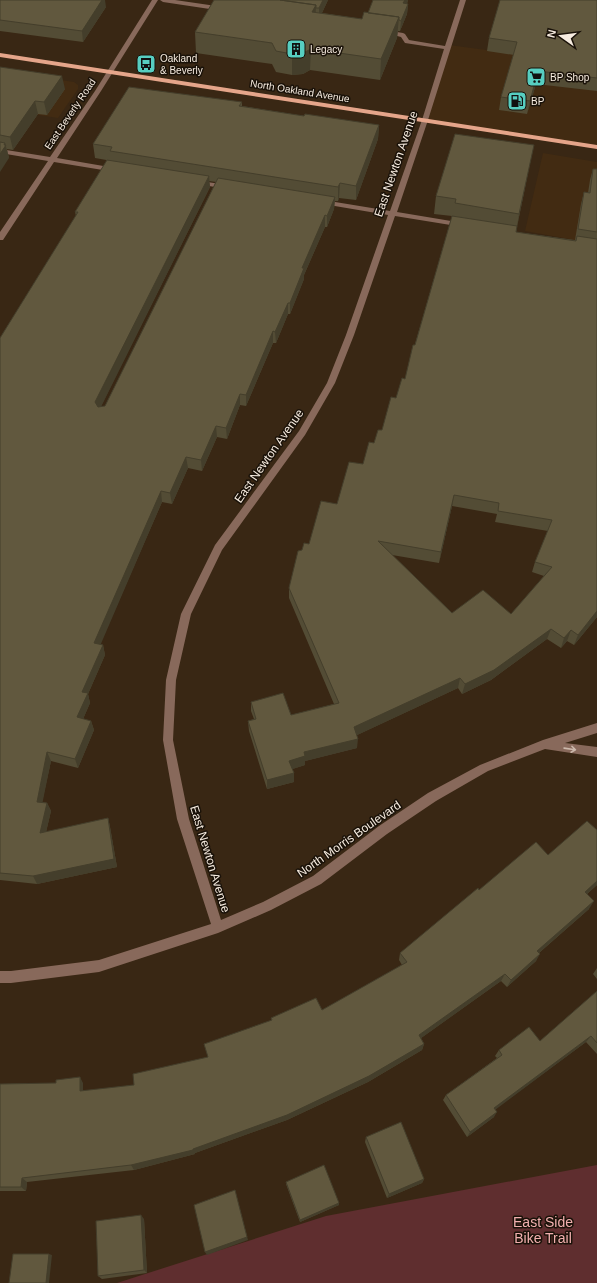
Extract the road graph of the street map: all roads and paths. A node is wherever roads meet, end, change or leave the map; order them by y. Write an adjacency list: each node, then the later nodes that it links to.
1 (155, 0): 8 (street, East Beverly Road)
2 (163, 0): 4 (street)
3 (463, 0): 6 (street, East Newton Avenue)
4 (230, 10)
5 (379, 31): 6 (street)
6 (448, 48): 9 (street, East Newton Avenue)
7 (0, 55): 8 (main road, North Oakland Avenue)
8 (110, 72): 9 (main road, North Oakland Avenue); 12 (street, East Beverly Road)
9 (425, 120): 10 (main road, North Oakland Avenue); 17 (street, East Newton Avenue)
10 (597, 147)
11 (0, 152): 12 (street)
12 (52, 160): 13 (street); 19 (street, East Beverly Road)
13 (124, 171)
14 (185, 180): 15 (street)
15 (239, 189)
16 (316, 201): 17 (street)
17 (391, 213): 18 (street); 23 (street, East Newton Avenue)
18 (474, 227)
19 (0, 238)
20 (597, 728): 21 (street, North Morris Boulevard)
21 (543, 745): 22 (street, North Morris Boulevard, one-way to 22); 23 (street, North Morris Boulevard)
22 (597, 752)
23 (218, 928): 24 (street, North Morris Boulevard)
24 (0, 977)

